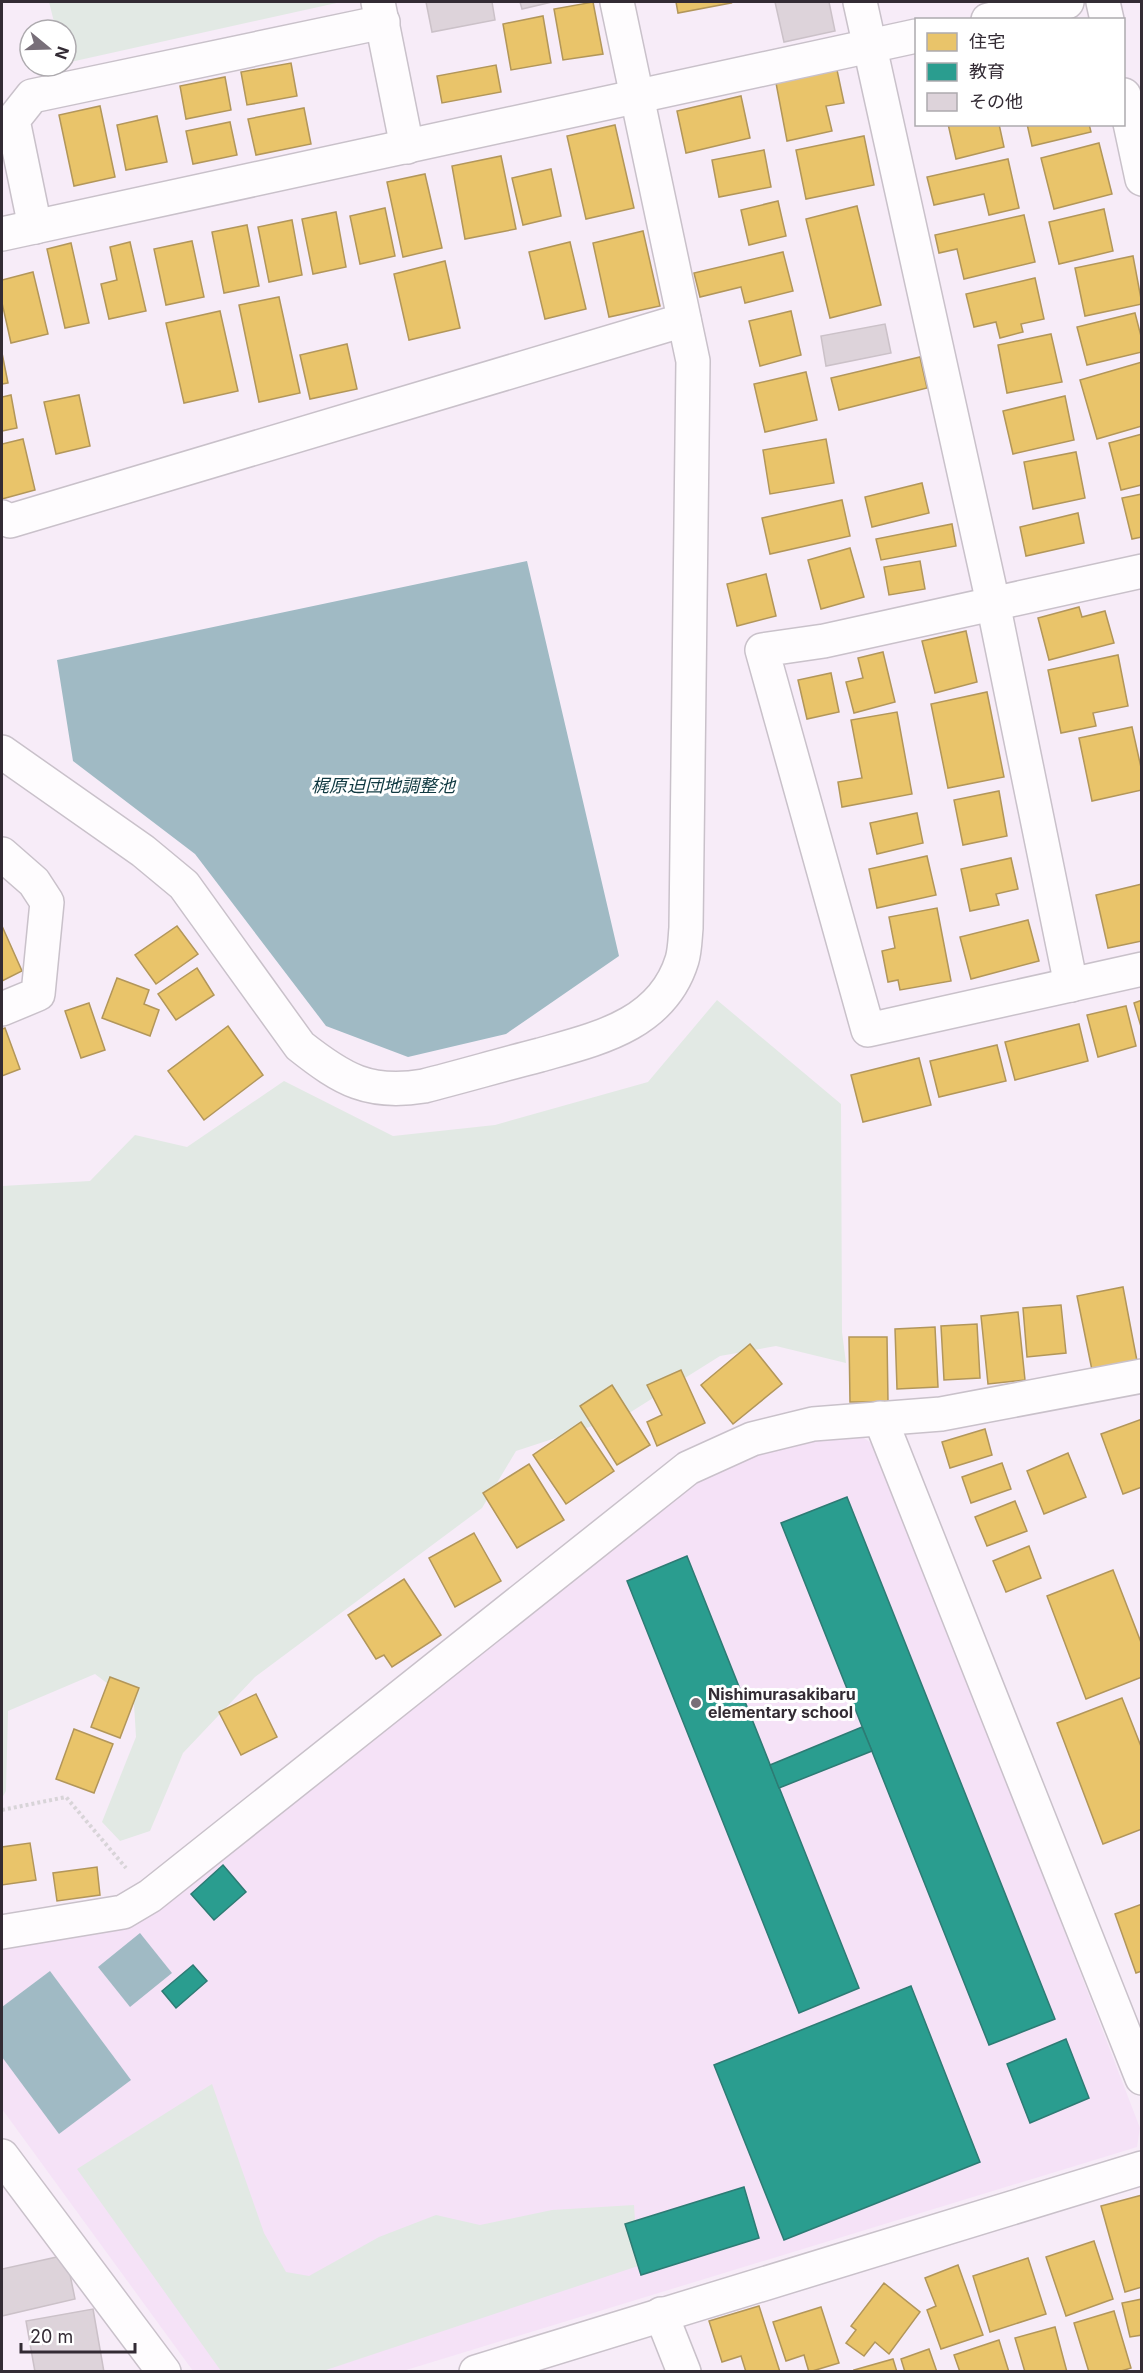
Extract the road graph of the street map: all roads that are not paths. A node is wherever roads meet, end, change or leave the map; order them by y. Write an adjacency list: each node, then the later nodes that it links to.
1 (617, 2): 10 (street)
2 (860, 2): 9 (street)
3 (1066, 2): 6 (street)
4 (1103, 2): 7 (street)
5 (380, 12): 12 (street); 14 (street)
6 (997, 18)
7 (1107, 18)
8 (915, 36): 9 (street)
9 (869, 47): 10 (street); 19 (street)
10 (638, 98): 12 (street); 16 (street)
11 (1125, 100): 13 (street)
12 (407, 147): 14 (street)
13 (1142, 179)
14 (35, 227): 15 (street)
15 (2, 234)
16 (684, 320): 17 (street); 20 (street)
17 (2, 517)
18 (1142, 570): 19 (street)
19 (993, 603): 23 (street); 23 (street)
20 (2, 752)
21 (2, 854): 24 (street)
22 (1142, 969): 23 (street)
23 (1071, 985)
24 (2, 1009)
25 (1142, 1376): 26 (street)
26 (880, 1418): 27 (street); 28 (street)
27 (2, 1932)
28 (1142, 2078)
29 (2, 2156): 32 (street)
30 (1142, 2168): 31 (street)
31 (661, 2314): 33 (street); 34 (street)
32 (164, 2372)
33 (476, 2372)
34 (684, 2372)

